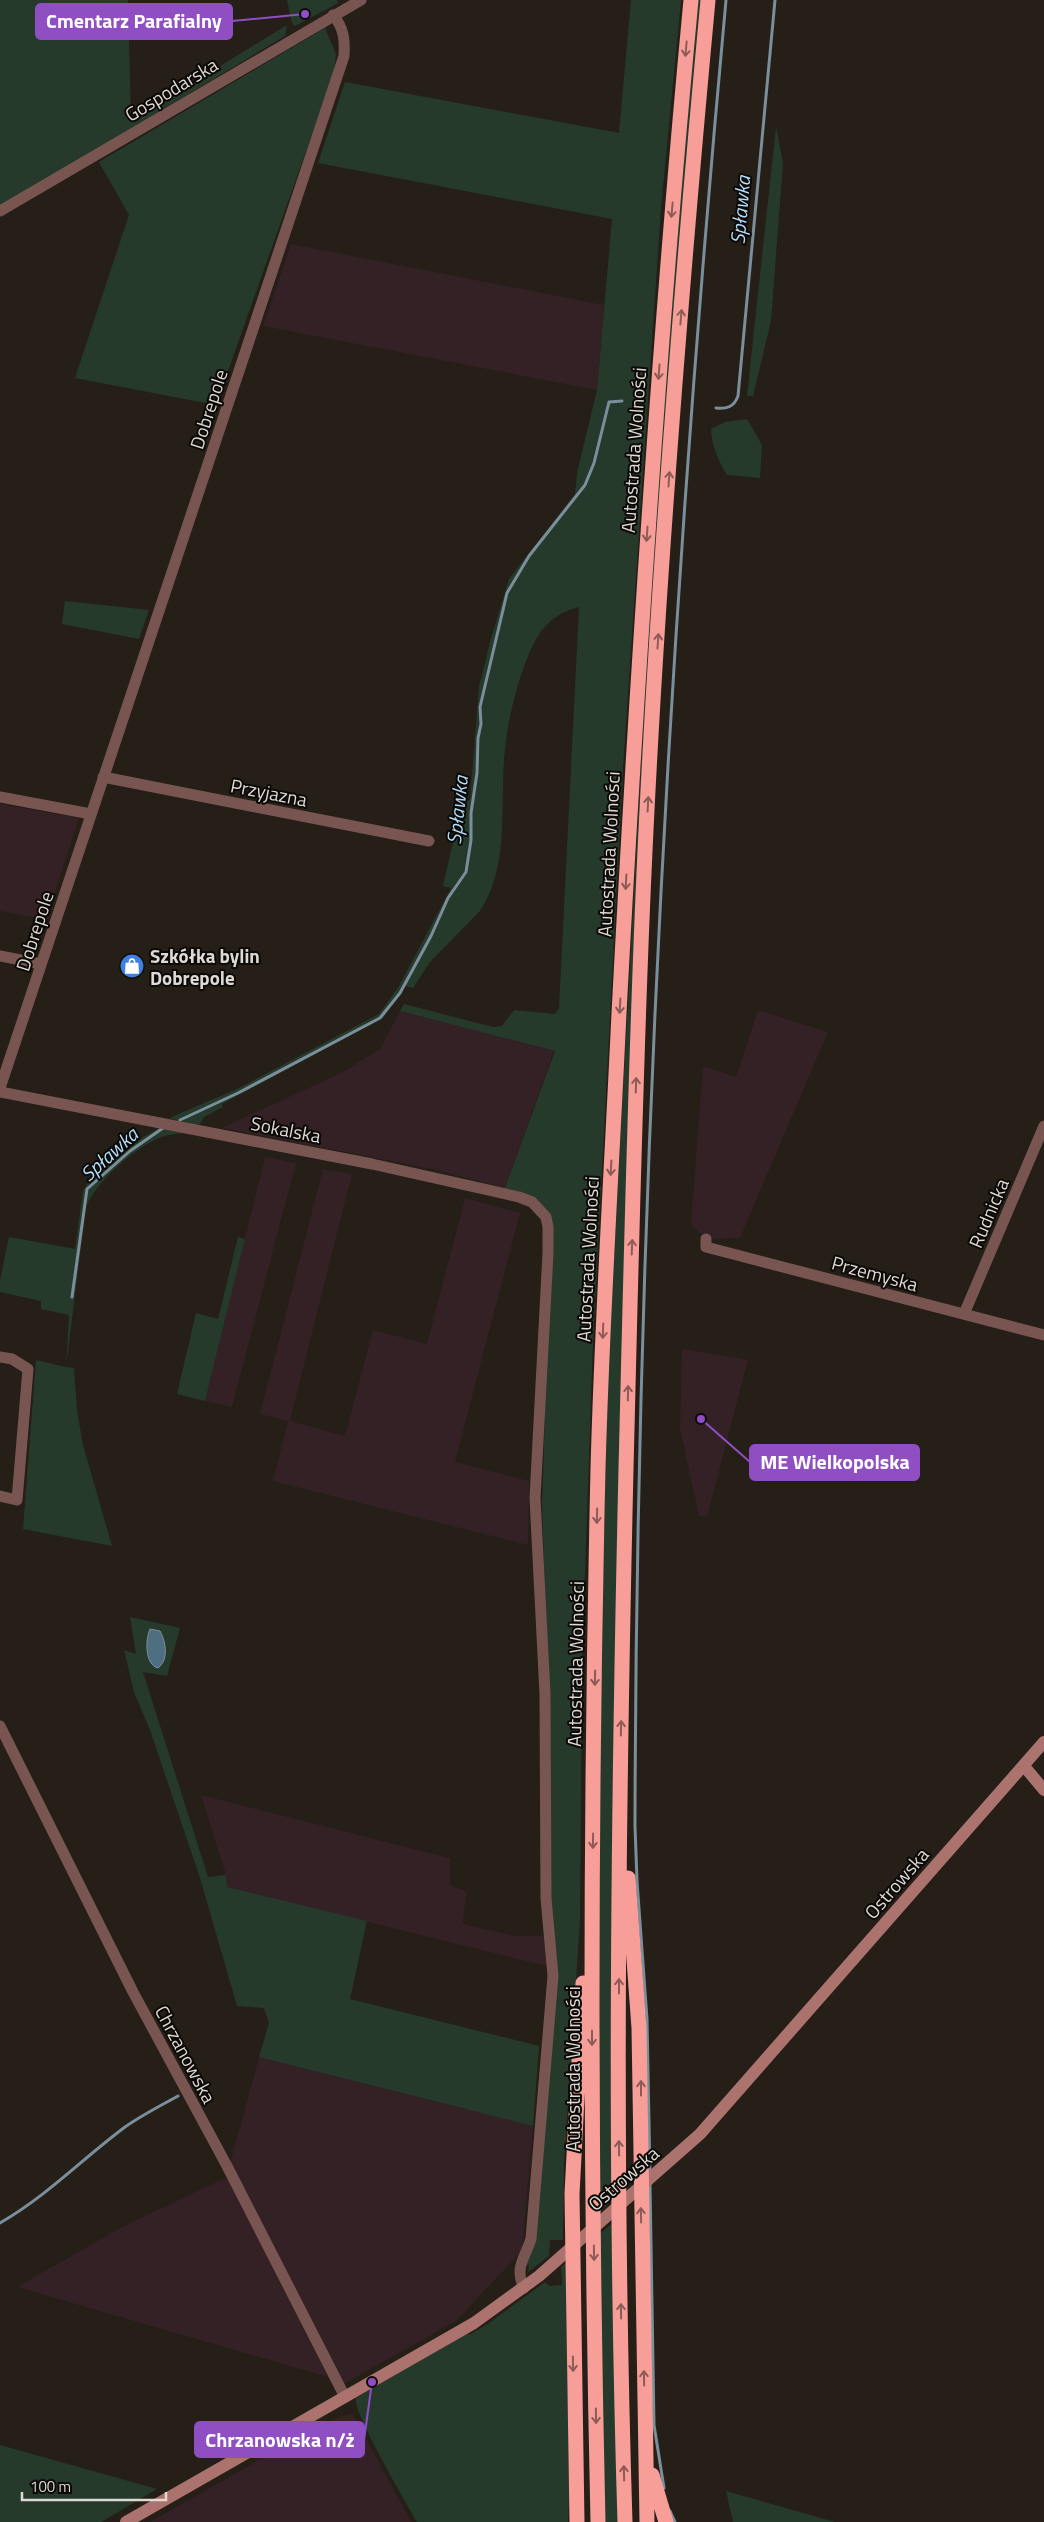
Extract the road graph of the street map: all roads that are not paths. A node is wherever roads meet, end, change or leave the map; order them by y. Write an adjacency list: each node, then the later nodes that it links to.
1 (362, 0): 4 (street, Gospodarska)
2 (691, 0): 27 (highway, Autostrada Wolności, one-way to 27)
3 (708, 0): 25 (highway, Autostrada Wolności, one-way to 3)
4 (333, 15): 5 (street, Gospodarska); 6 (street, Dobrepole)
5 (0, 211)
6 (104, 777): 8 (street, Dobrepole); 9 (street, Przyjazna)
7 (0, 797): 8 (street)
8 (91, 814): 11 (street, Dobrepole)
9 (428, 841)
10 (0, 956): 11 (street)
11 (42, 964): 12 (street, Dobrepole)
12 (0, 1088)
13 (0, 1092): 28 (street, Sokalska)
14 (0, 1099): 15 (street)
15 (0, 1103)
16 (1044, 1126): 18 (street, Rudnicka)
17 (706, 1239): 18 (street, Przemyska)
18 (964, 1314): 19 (street, Przemyska)
19 (1044, 1335)
20 (0, 1357): 21 (street)
21 (0, 1496)
22 (0, 1726): 29 (street, Chrzanowska)
23 (1044, 1742): 24 (street, Ostrowska)
24 (1024, 1766): 26 (street); 28 (street, Ostrowska)
25 (620, 1777): 30 (highway, one-way to 25); 36 (highway, Autostrada Wolności, one-way to 25)
26 (1044, 1790)
27 (592, 1920): 31 (highway, one-way to 31); 35 (highway, Autostrada Wolności, one-way to 35)
28 (524, 2288): 29 (street, Ostrowska)
29 (345, 2397): 32 (street, Ostrowska)
30 (645, 2426): 37 (highway); 38 (highway)
31 (575, 2471): 33 (highway); 34 (highway)
32 (126, 2522)
33 (572, 2522)
34 (577, 2522)
35 (598, 2522)
36 (625, 2522)
37 (647, 2522)
38 (666, 2522)

